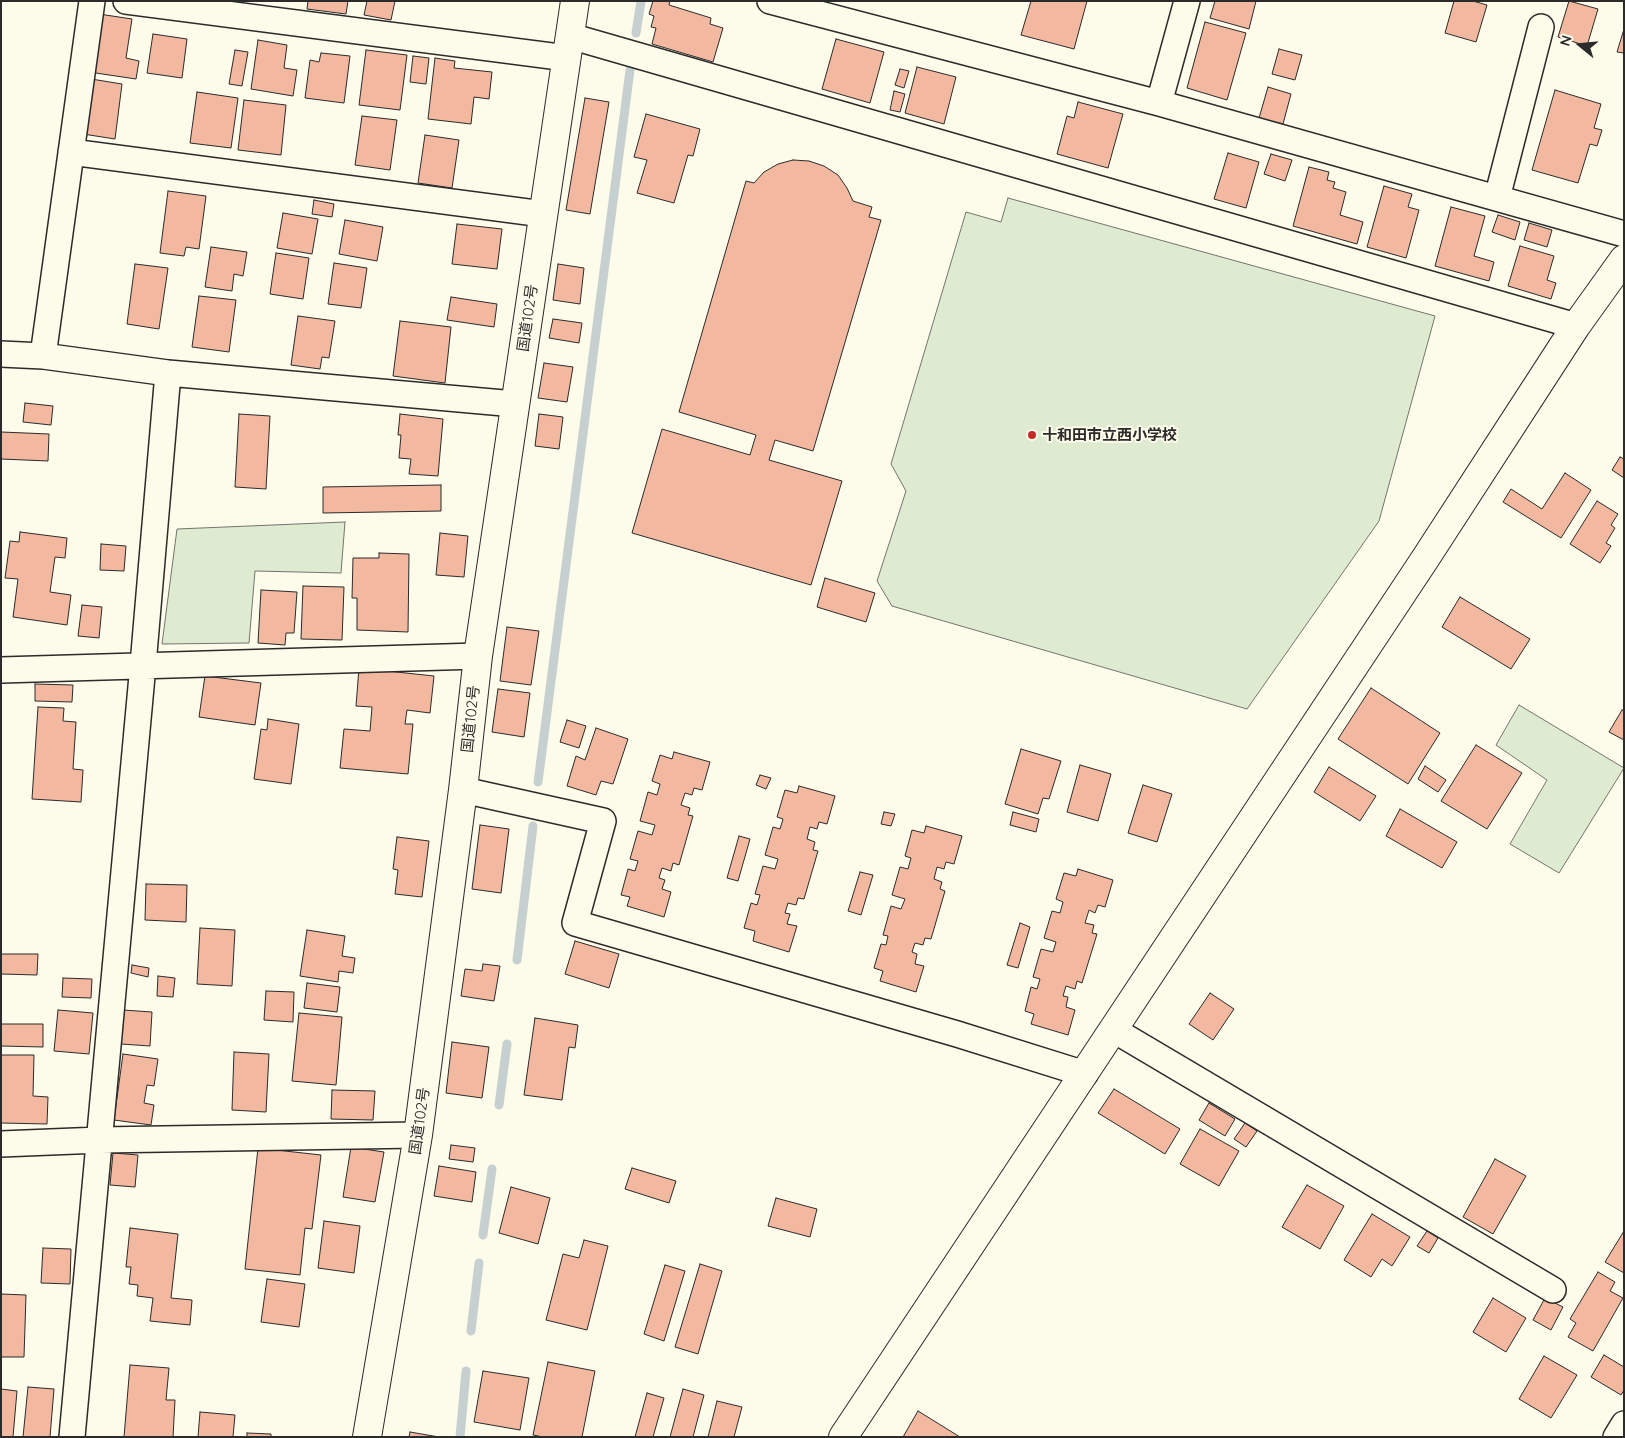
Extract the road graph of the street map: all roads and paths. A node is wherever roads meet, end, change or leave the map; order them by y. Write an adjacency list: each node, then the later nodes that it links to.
1 (92, 1): 10 (street)
2 (126, 1): 6 (street)
3 (574, 1): 8 (main road, 国道102号)
4 (770, 1): 9 (street)
5 (1187, 1): 9 (street)
6 (292, 12): 8 (street)
7 (1541, 27): 11 (street)
8 (569, 47): 12 (main road, 国道102号); 15 (street)
9 (1159, 103): 11 (street)
10 (71, 152): 12 (street); 17 (street)
11 (1497, 198): 13 (street)
12 (543, 214): 19 (main road, 国道102号)
13 (1624, 234)
14 (1624, 259): 15 (main road)
15 (1576, 326): 24 (main road)
16 (1, 354): 17 (street)
17 (43, 356): 18 (street)
18 (168, 372): 19 (street); 21 (street)
19 (515, 404): 20 (main road, 国道102号)
20 (478, 656): 21 (street); 23 (main road, 国道102号)
21 (143, 665): 22 (street); 27 (street)
22 (1, 670)
23 (463, 790): 25 (street); 26 (main road, 国道102号)
24 (1114, 1030): 25 (main road); 29 (street)
25 (1085, 1074): 33 (main road)
26 (418, 1135): 27 (street); 32 (main road, 国道102号)
27 (100, 1140): 28 (street); 31 (street)
28 (1, 1144)
29 (1553, 1290)
30 (1624, 1424): 34 (street)
31 (72, 1437)
32 (367, 1437)
33 (843, 1437)
34 (1616, 1437)

